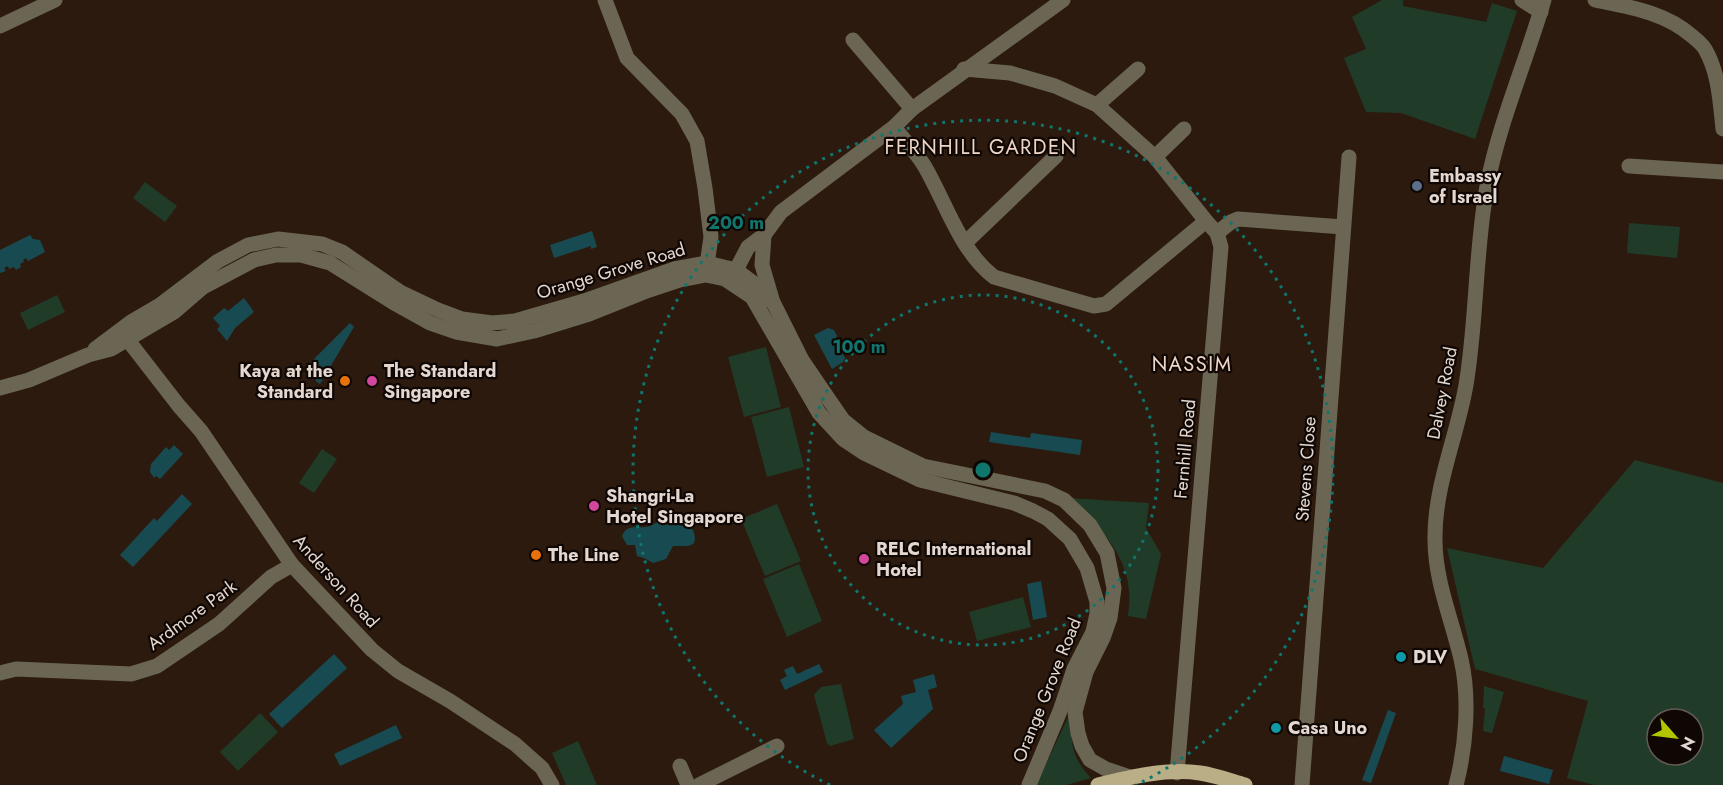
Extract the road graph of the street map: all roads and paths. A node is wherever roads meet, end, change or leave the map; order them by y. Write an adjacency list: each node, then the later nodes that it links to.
1 (55, 0): 7 (street)
2 (605, 0): 22 (street)
3 (1063, 0): 9 (street)
4 (1522, 0): 6 (street, Dalvey Road)
5 (1595, 0): 15 (street)
6 (1542, 6): 49 (street, Dalvey Road)
7 (0, 26)
8 (853, 40): 12 (street)
9 (964, 69): 11 (street); 12 (street)
10 (1138, 69): 11 (street)
11 (1097, 105): 17 (street)
12 (912, 108): 13 (street)
13 (894, 127): 25 (street); 26 (street)
14 (1185, 129): 17 (street)
15 (1723, 129)
16 (1056, 156): 26 (street)
17 (1155, 157): 21 (street)
18 (1349, 157): 23 (street, Stevens Close)
19 (1629, 166): 20 (street)
20 (1723, 172)
21 (1206, 222): 24 (street); 26 (street)
22 (709, 223): 27 (street); 28 (street)
23 (1343, 227): 24 (street); 48 (street, Stevens Close)
24 (1217, 233): 40 (street, Fernhill Road)
25 (764, 235): 30 (street); 31 (street)
26 (965, 243)
27 (674, 268): 28 (street, Orange Grove Road); 29 (street, Orange Grove Road)
28 (706, 269): 29 (street, Orange Grove Road); 30 (street, Orange Grove Road)
29 (356, 270): 32 (street, Orange Grove Road); 33 (street, Orange Grove Road)
30 (732, 275): 31 (street, Orange Grove Road); 45 (street, Orange Grove Road)
31 (774, 304): 41 (street, Orange Grove Road)
32 (131, 322): 33 (street); 34 (street, Orange Grove Road)
33 (127, 339): 34 (street, Orange Grove Road); 36 (street, Anderson Road)
34 (88, 355): 35 (street, Orange Grove Road)
35 (0, 388)
36 (292, 565): 37 (street, Ardmore Park); 42 (street, Anderson Road)
37 (0, 674)
38 (777, 747): 44 (street)
39 (680, 766): 43 (street)
40 (1177, 772): 41 (main road); 47 (main road)
41 (1130, 777): 46 (main road)
42 (552, 785)
43 (688, 785)
44 (699, 785)
45 (1029, 785)
46 (1098, 785)
47 (1245, 785)
48 (1302, 785)
49 (1456, 785)

